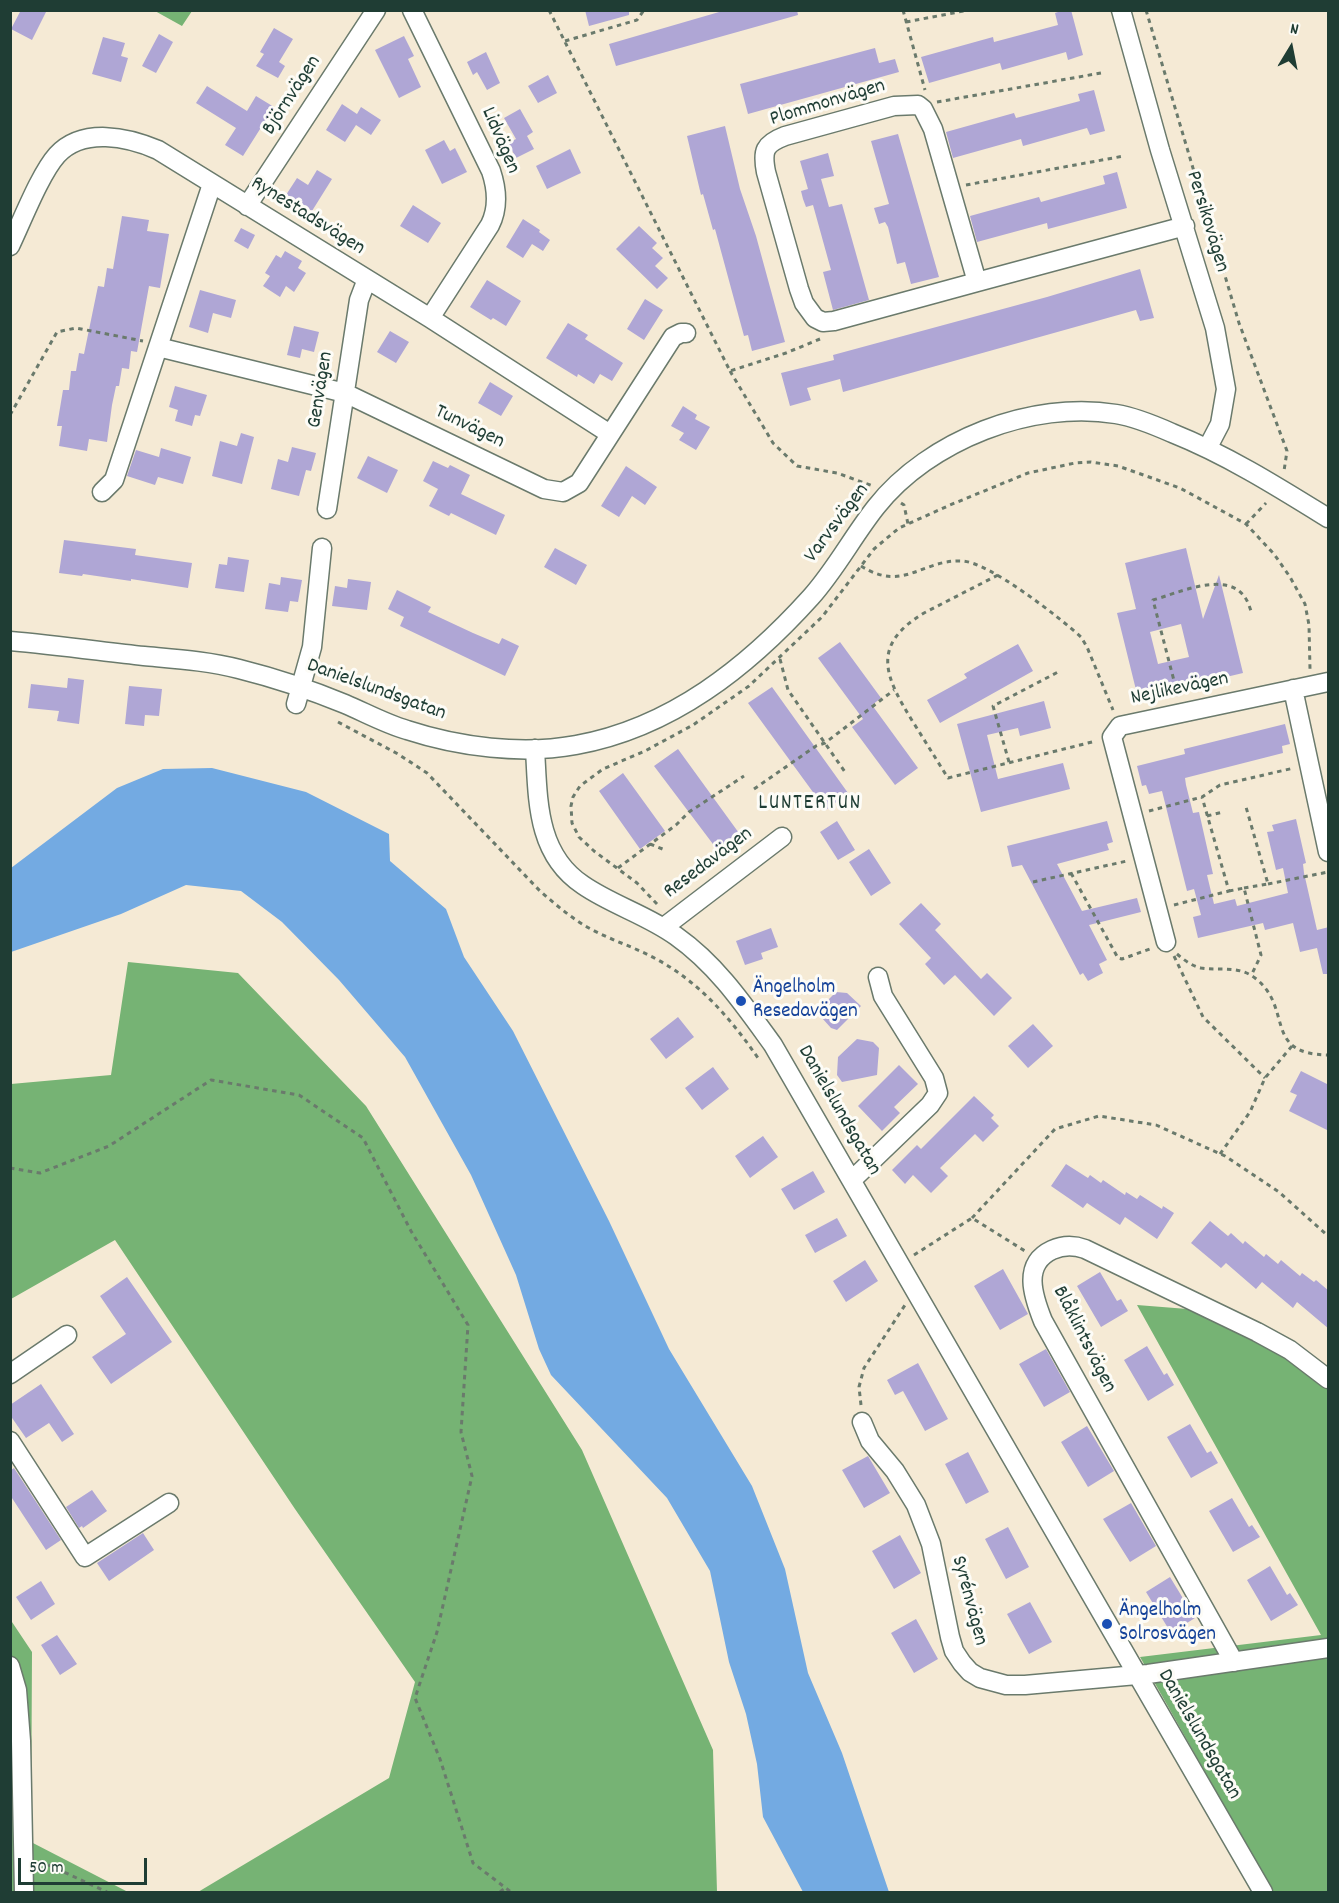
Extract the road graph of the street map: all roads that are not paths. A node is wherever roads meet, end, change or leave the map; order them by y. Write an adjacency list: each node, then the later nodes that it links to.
1 (376, 10): 5 (street, Björnvägen)
2 (412, 10): 10 (street, Lidvägen)
3 (1121, 10): 6 (street, Persikovägen)
4 (212, 184): 5 (street, Rynestadsvägen); 7 (street, Rynestadsvägen); 12 (street)
5 (247, 206): 8 (street, Rynestadsvägen)
6 (1185, 226): 9 (street); 15 (street, Persikovägen)
7 (10, 246)
8 (367, 279): 10 (street, Rynestadsvägen); 13 (street, Genvägen)
9 (977, 282): 9 (street, Plommonvägen)
10 (430, 318): 14 (street, Rynestadsvägen)
11 (686, 333): 14 (street, Tunvägen)
12 (158, 347): 13 (street, Tunvägen); 16 (street)
13 (345, 393): 14 (street, Tunvägen); 17 (street, Genvägen)
14 (610, 434)
15 (1208, 447): 18 (street, Varvsvägen); 24 (street, Varvsvägen)
16 (102, 492)
17 (327, 509)
18 (1329, 518)
19 (322, 548): 23 (street)
20 (10, 641): 23 (street, Danielslundsgatan)
21 (1329, 682): 22 (street, Nejlikevägen)
22 (1301, 688): 26 (street); 28 (street, Nejlikevägen)
23 (299, 696): 24 (street, Danielslundsgatan)
24 (535, 749): 27 (street, Danielslundsgatan)
25 (782, 837): 27 (street, Resedavägen)
26 (1329, 852)
27 (664, 927): 30 (street, Danielslundsgatan)
28 (1166, 942)
29 (878, 977): 30 (street)
30 (852, 1180): 40 (street, Danielslundsgatan)
31 (67, 1335): 32 (street)
32 (10, 1374)
33 (1329, 1379): 38 (street, Blåklintsvägen)
34 (862, 1422): 40 (street, Syrénvägen)
35 (10, 1441): 36 (street)
36 (169, 1503)
37 (1329, 1648): 38 (street, Syrénvägen)
38 (1234, 1662): 40 (street, Syrénvägen)
39 (10, 1666): 41 (street)
40 (1137, 1675): 42 (street, Danielslundsgatan)
41 (24, 1893)
42 (1263, 1893)

